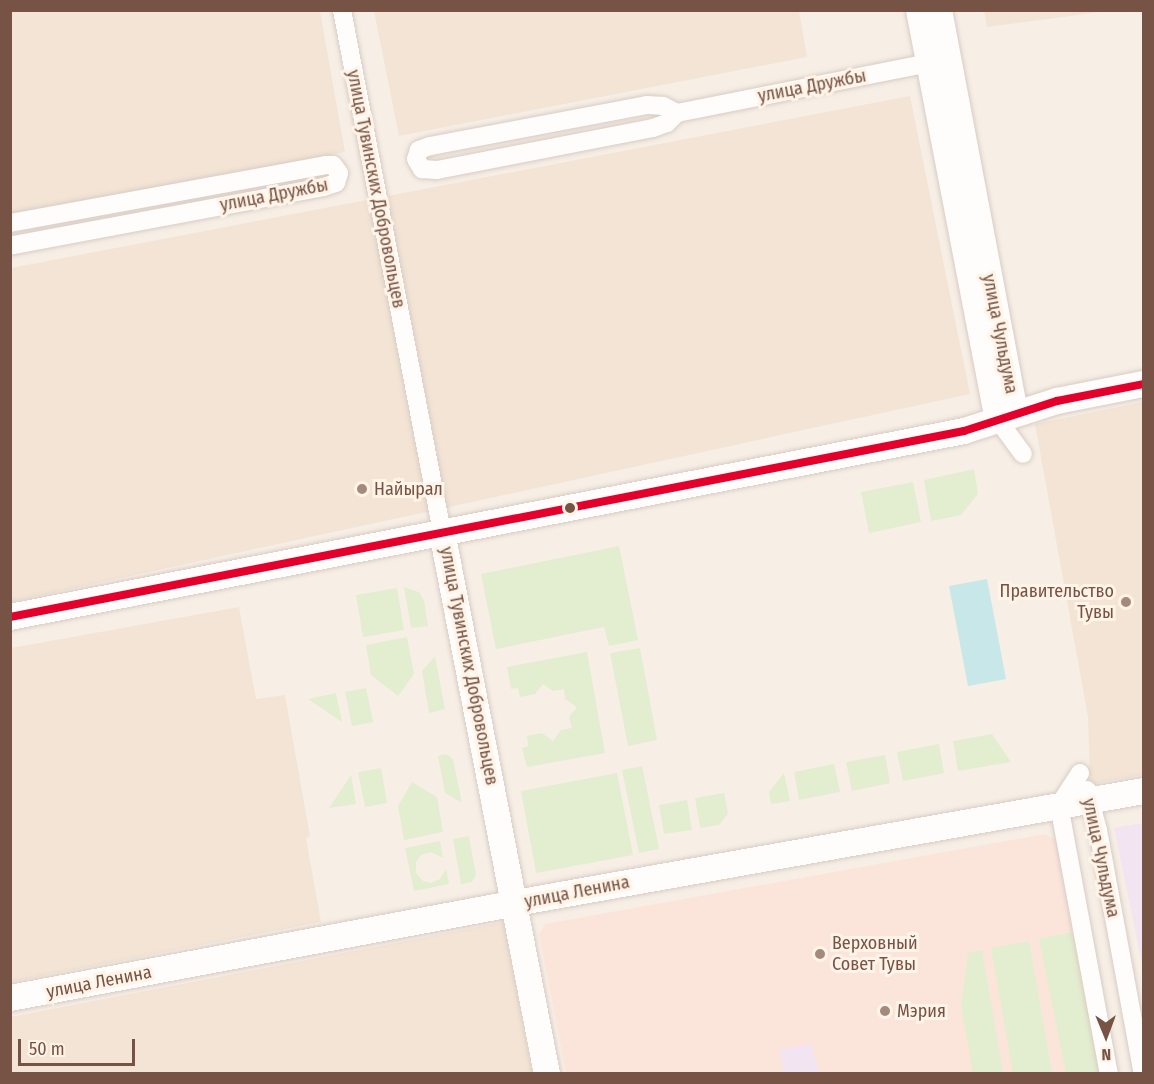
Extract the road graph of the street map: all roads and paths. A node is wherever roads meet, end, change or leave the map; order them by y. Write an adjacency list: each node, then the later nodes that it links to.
1 (342, 10): 12 (street, улица Тувинских Добровольцев)
2 (919, 10): 4 (street, улица Чульдума)
3 (939, 10): 4 (street, улица Чульдума)
4 (938, 61): 5 (street, улица Дружбы); 11 (street, улица Чульдума)
5 (677, 113): 5 (street, улица Дружбы)
6 (183, 191): 7 (street); 7 (street, улица Дружбы); 8 (street, улица Дружбы)
7 (187, 212): 9 (street, улица Дружбы)
8 (10, 222)
9 (10, 246)
10 (1143, 384): 11 (street)
11 (1006, 417): 12 (street)
12 (442, 532): 13 (street); 17 (street, улица Тувинских Добровольцев)
13 (10, 617)
14 (1143, 791): 15 (street, улица Ленина)
15 (1092, 800): 16 (street, улица Ленина); 21 (street, улица Чульдума)
16 (1059, 805): 17 (street, улица Ленина); 20 (street, улица Чульдума)
17 (515, 904): 18 (street, улица Ленина); 19 (street, улица Тувинских Добровольцев)
18 (10, 999)
19 (547, 1074)
20 (1109, 1074)
21 (1143, 1074)

